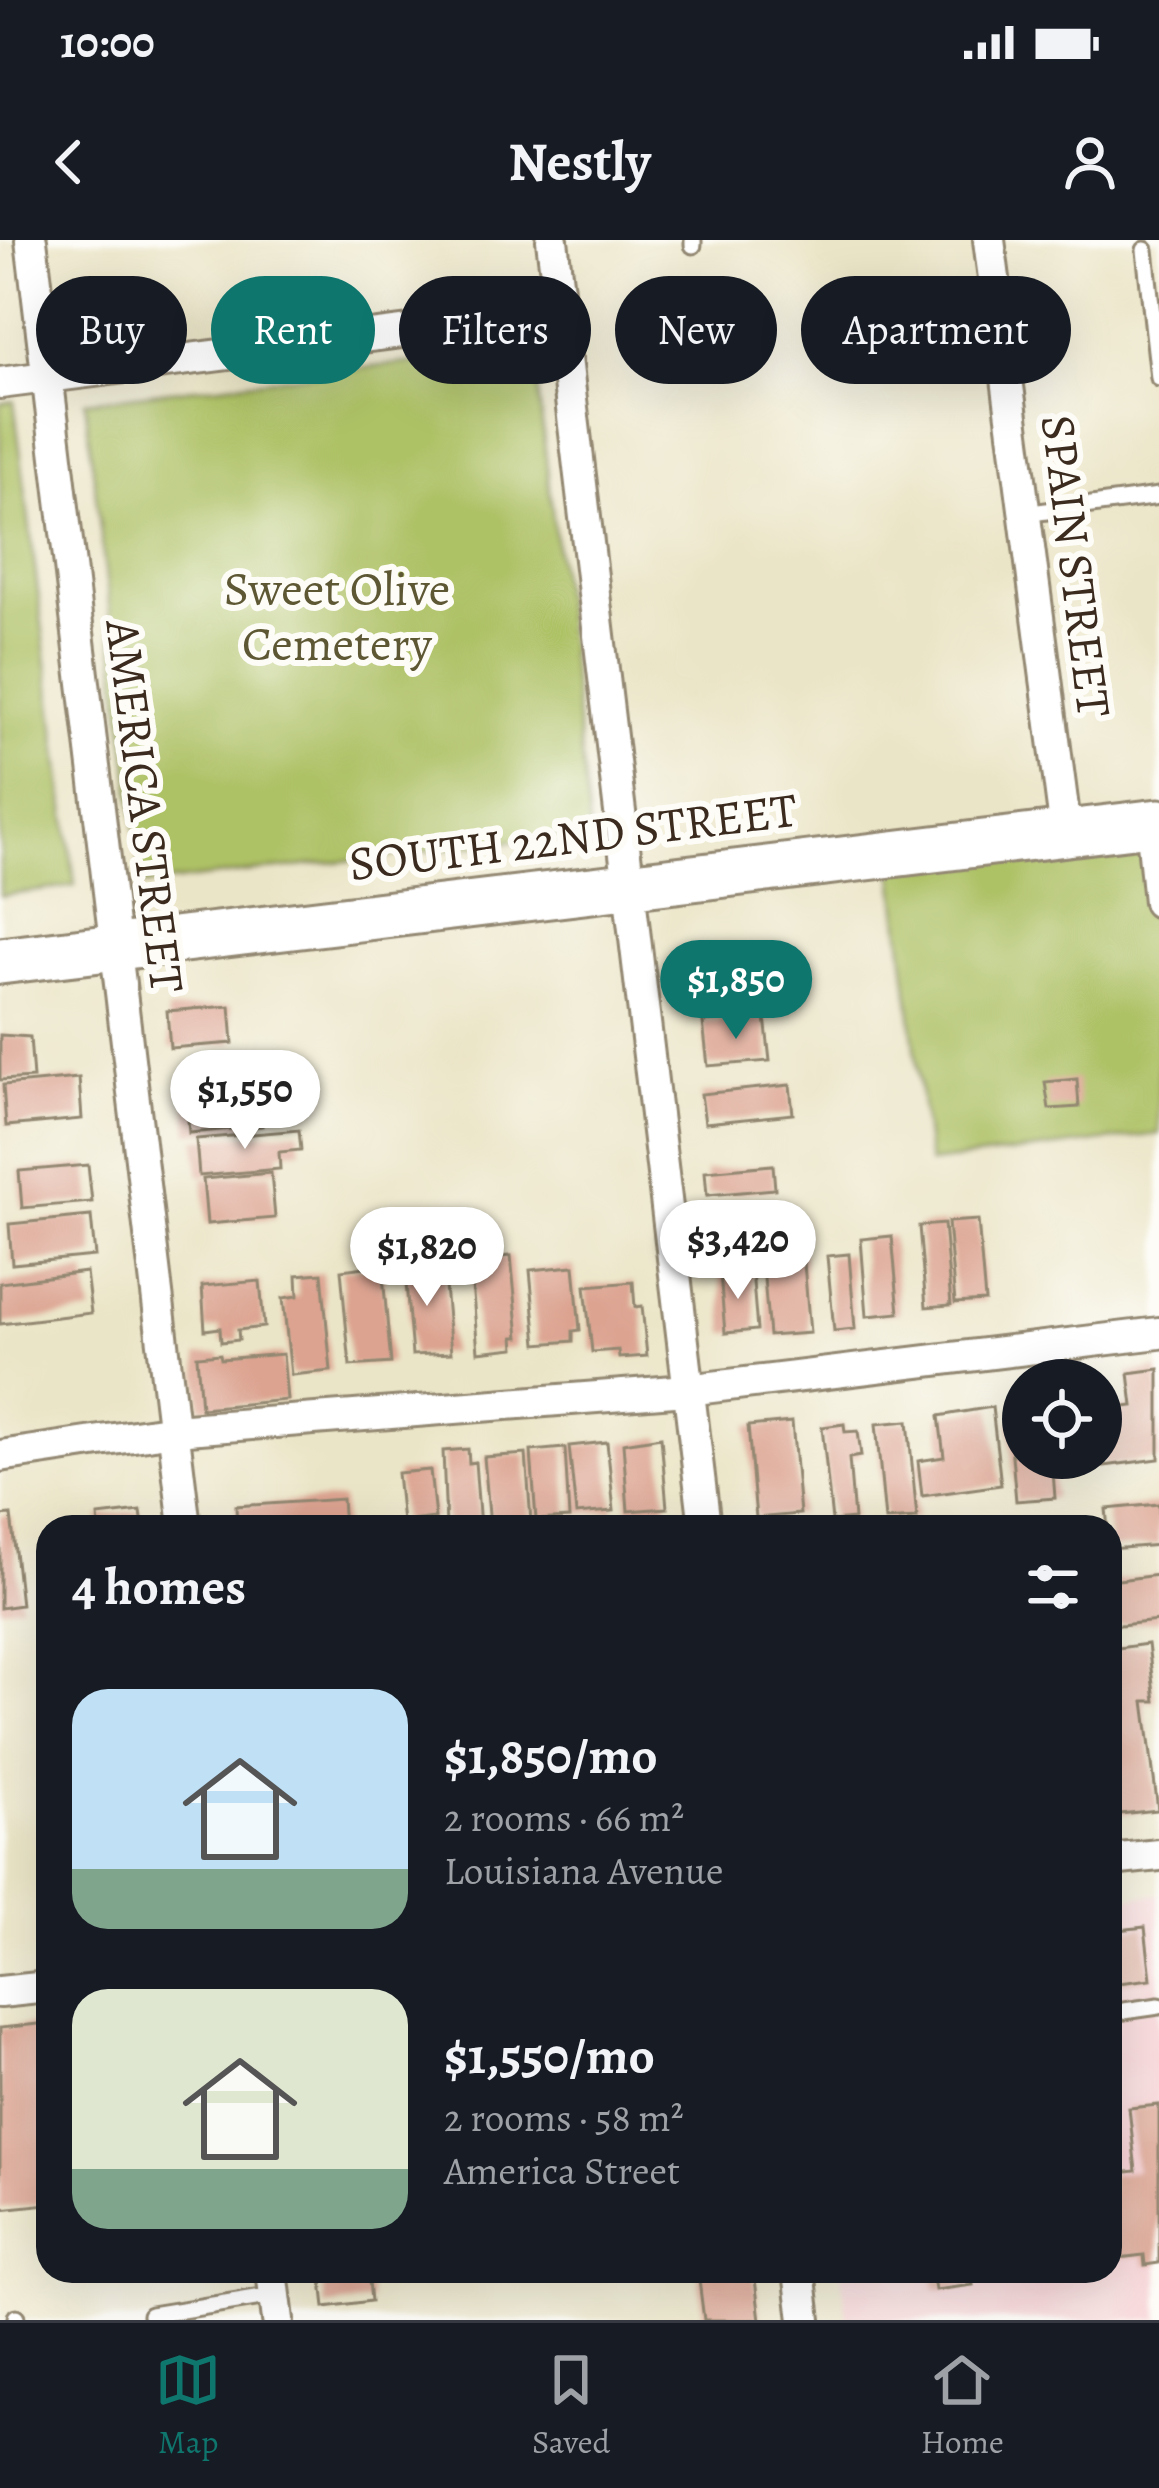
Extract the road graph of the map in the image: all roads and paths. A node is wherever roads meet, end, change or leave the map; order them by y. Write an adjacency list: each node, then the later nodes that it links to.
1 (31, 240): 6 (street, AMERICA STREET)
2 (552, 240): 5 (street)
3 (989, 240): 15 (street, SPAIN STREET)
4 (1145, 250): 9 (lane)
5 (556, 276)
6 (36, 293)
7 (399, 333): 8 (street)
8 (187, 360)
9 (1159, 378)
10 (36, 379): 11 (street)
11 (0, 383)
12 (45, 384): 20 (street, AMERICA STREET)
13 (569, 384): 18 (street)
14 (1159, 496): 15 (lane)
15 (1024, 514): 17 (street, SPAIN STREET)
16 (1155, 823): 17 (main road, SOUTH 22ND STREET); 19 (street)
17 (1066, 832): 18 (main road, SOUTH 22ND STREET)
18 (629, 886): 20 (main road, SOUTH 22ND STREET); 23 (street)
19 (1159, 902)
20 (118, 946): 21 (main road, SOUTH 22ND STREET); 24 (street, AMERICA STREET)
21 (0, 961)
22 (1159, 1333): 23 (street)
23 (687, 1390): 24 (street); 27 (street)
24 (174, 1430): 25 (street); 26 (street, AMERICA STREET)
25 (0, 1456)
26 (184, 1515)
27 (703, 1515)
28 (1122, 1861): 29 (street)
29 (1158, 1863)
30 (36, 1988): 31 (street)
31 (0, 1992)
32 (1159, 2006): 33 (lane)
33 (1122, 2011)
34 (800, 2283): 37 (street)
35 (274, 2295): 36 (lane)
36 (152, 2320)
37 (805, 2320)

